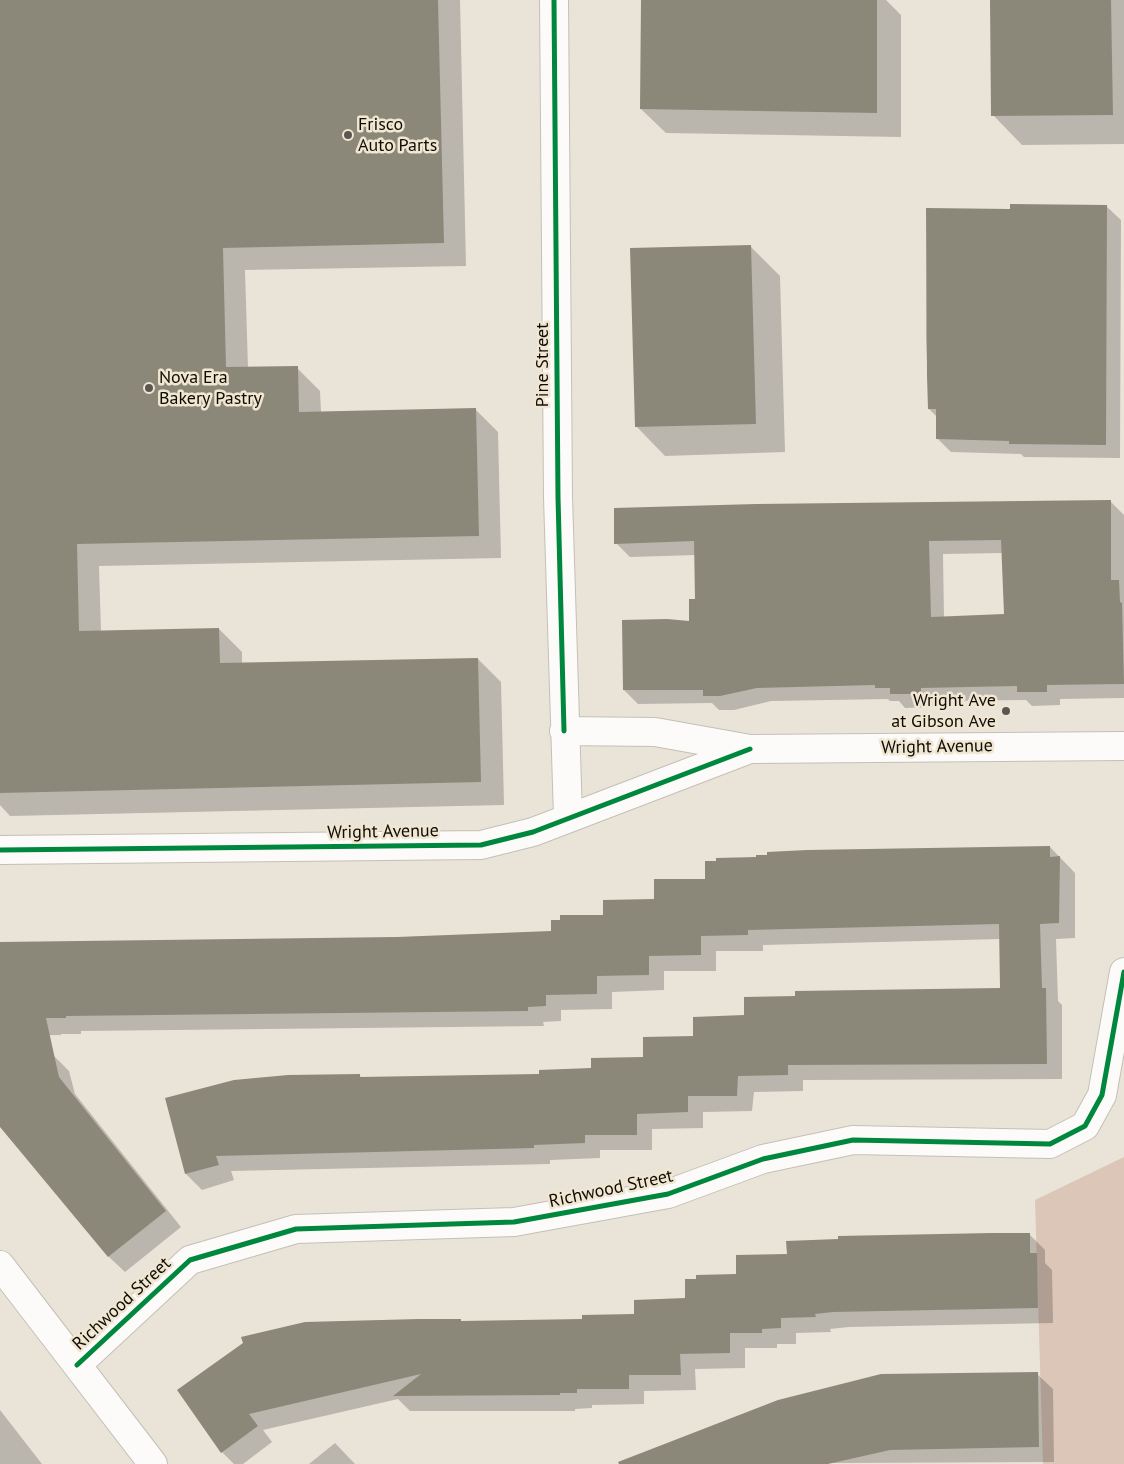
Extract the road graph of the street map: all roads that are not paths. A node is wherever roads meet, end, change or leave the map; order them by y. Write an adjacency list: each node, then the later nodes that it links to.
1 (554, 0): 2 (street, Pine Street)
2 (564, 731): 4 (street, Wright Avenue); 5 (street, Pine Street)
3 (1124, 746): 4 (street, Wright Avenue)
4 (750, 749): 5 (street, Wright Avenue)
5 (568, 817): 6 (street, Wright Avenue)
6 (0, 850)
7 (1124, 972): 9 (street, Richwood Street)
8 (0, 1266): 9 (street)
9 (77, 1365): 10 (street)
10 (153, 1464)

